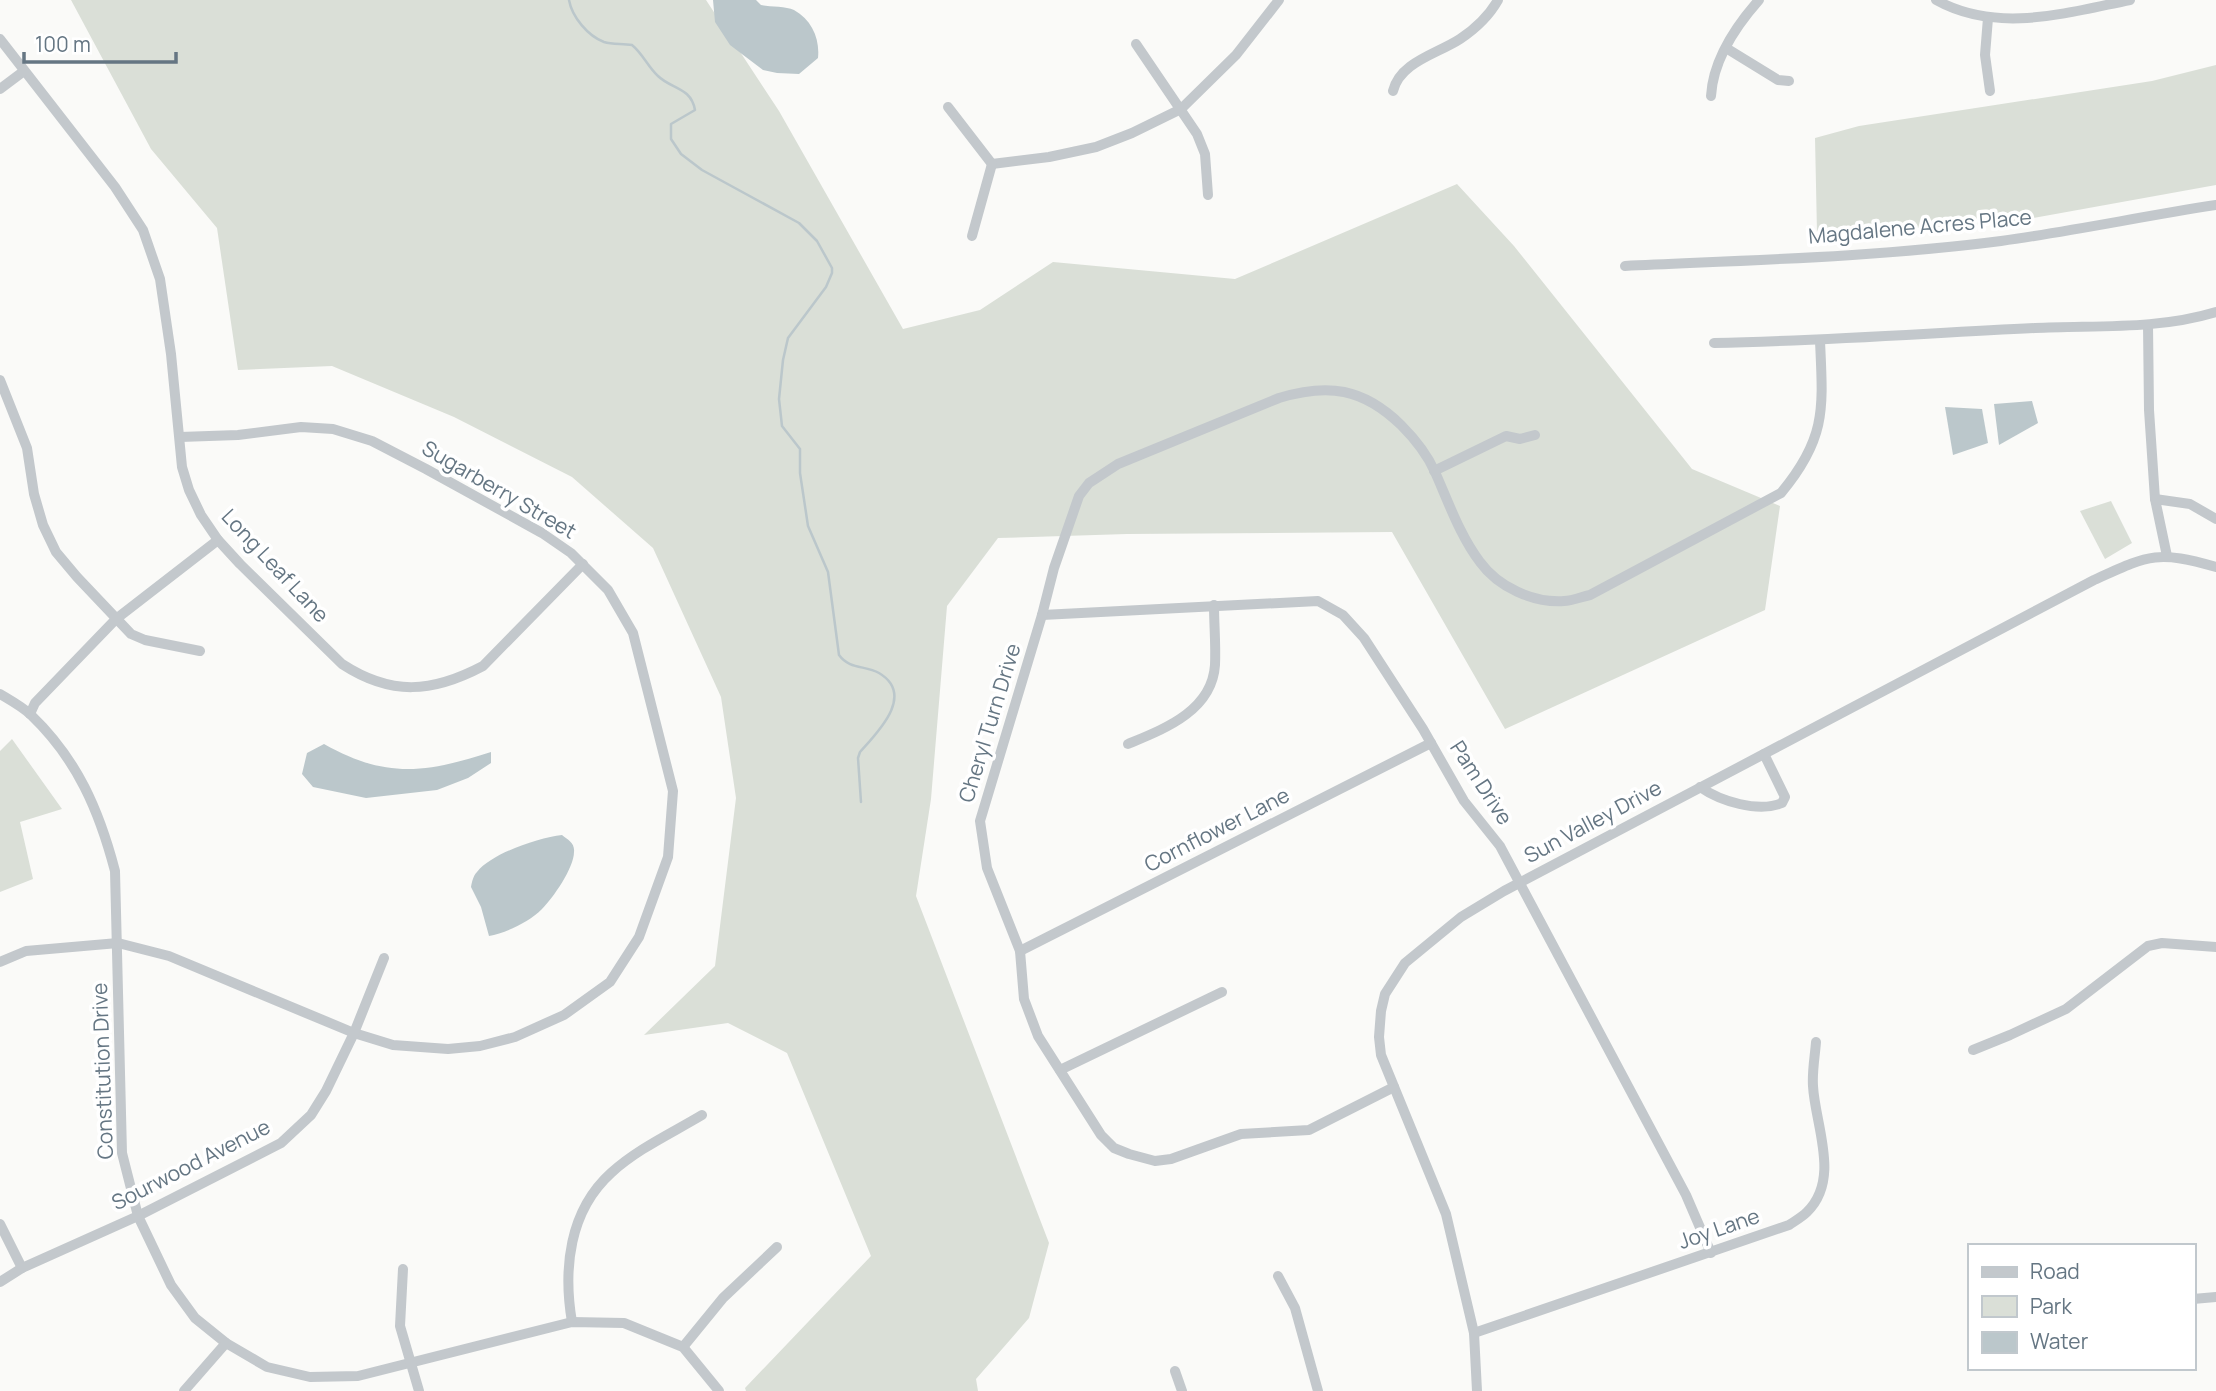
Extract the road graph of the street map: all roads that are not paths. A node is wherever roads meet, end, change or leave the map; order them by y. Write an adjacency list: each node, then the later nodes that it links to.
1 (1279, 0): 18 (street)
2 (1498, 0): 14 (street)
3 (1759, 0): 10 (street)
4 (1936, 0): 7 (street)
5 (2130, 0): 6 (street)
6 (2112, 2): 7 (street)
7 (1988, 18): 15 (street)
8 (0, 39): 11 (street, Long Leaf Lane)
9 (1136, 44): 18 (street)
10 (1726, 48): 12 (street); 16 (street)
11 (24, 71): 13 (street); 30 (street, Long Leaf Lane)
12 (1789, 81)
13 (0, 89)
14 (1392, 91)
15 (1990, 91)
16 (1711, 96)
17 (948, 107): 19 (street)
18 (1181, 109): 19 (street); 20 (street)
19 (992, 164): 22 (street)
20 (1208, 195)
21 (2216, 205): 23 (street, Magdalene Acres Place)
22 (972, 236)
23 (1625, 266)
24 (2216, 312): 25 (street)
25 (2148, 326): 26 (street); 32 (street)
26 (1820, 341): 27 (street); 31 (street, Cheryl Turn Drive)
27 (1714, 343)
28 (0, 380): 40 (street)
29 (1535, 435): 31 (street)
30 (180, 438): 34 (street, Long Leaf Lane); 36 (street, Sugarberry Street)
31 (1434, 471): 39 (street, Cheryl Turn Drive)
32 (2155, 499): 33 (street); 35 (street)
33 (2216, 519)
34 (218, 540): 36 (street, Long Leaf Lane); 40 (street)
35 (2167, 556): 37 (street, Sun Valley Drive); 46 (street, Sun Valley Drive)
36 (583, 564): 55 (street, Sugarberry Street)
37 (2216, 567)
38 (1214, 605): 39 (street, Pam Drive); 44 (street, Pam Drive); 45 (street)
39 (1042, 615): 51 (street, Cheryl Turn Drive)
40 (116, 619): 41 (street); 43 (street)
41 (200, 651)
42 (0, 694): 43 (street, Constitution Drive)
43 (30, 714): 49 (street, Constitution Drive)
44 (1432, 743): 48 (street, Pam Drive); 51 (street, Cornflower Lane)
45 (1128, 744)
46 (1764, 754): 47 (street, Sun Valley Drive); 47 (street)
47 (1700, 787): 48 (street, Sun Valley Drive)
48 (1519, 883): 59 (street, Sun Valley Drive); 64 (street, Pam Drive)
49 (118, 943): 53 (street, Sugarberry Street); 55 (street, Sugarberry Street); 61 (street, Constitution Drive)
50 (2216, 947): 57 (street)
51 (1020, 951): 58 (street, Cheryl Turn Drive)
52 (384, 958): 55 (street, Sourwood Avenue)
53 (0, 962)
54 (1222, 992): 58 (street)
55 (355, 1033): 61 (street, Sourwood Avenue)
56 (1816, 1042): 64 (street, Joy Lane)
57 (1973, 1049)
58 (1060, 1070): 59 (street, Cheryl Turn Drive)
59 (1394, 1087): 72 (street, Sun Valley Drive)
60 (702, 1115): 71 (street)
61 (138, 1216): 65 (street, Sourwood Avenue); 73 (street, Constitution Drive)
62 (0, 1224): 65 (street)
63 (777, 1247): 74 (street)
64 (1711, 1253): 72 (street, Joy Lane)
65 (22, 1268): 68 (street, Sourwood Avenue)
66 (403, 1269): 75 (street)
67 (1278, 1276): 81 (street)
68 (0, 1282)
69 (2216, 1297): 70 (street)
70 (2195, 1299)
71 (572, 1322): 74 (street, Constitution Drive); 75 (street, Constitution Drive)
72 (1474, 1333): 82 (street, Sun Valley Drive)
73 (226, 1343): 75 (street, Constitution Drive); 77 (street)
74 (683, 1347): 79 (street, Constitution Drive)
75 (410, 1362): 78 (street)
76 (1175, 1371): 80 (street)
77 (184, 1391)
78 (419, 1391)
79 (719, 1391)
80 (1182, 1391)
81 (1318, 1391)
82 (1477, 1391)

